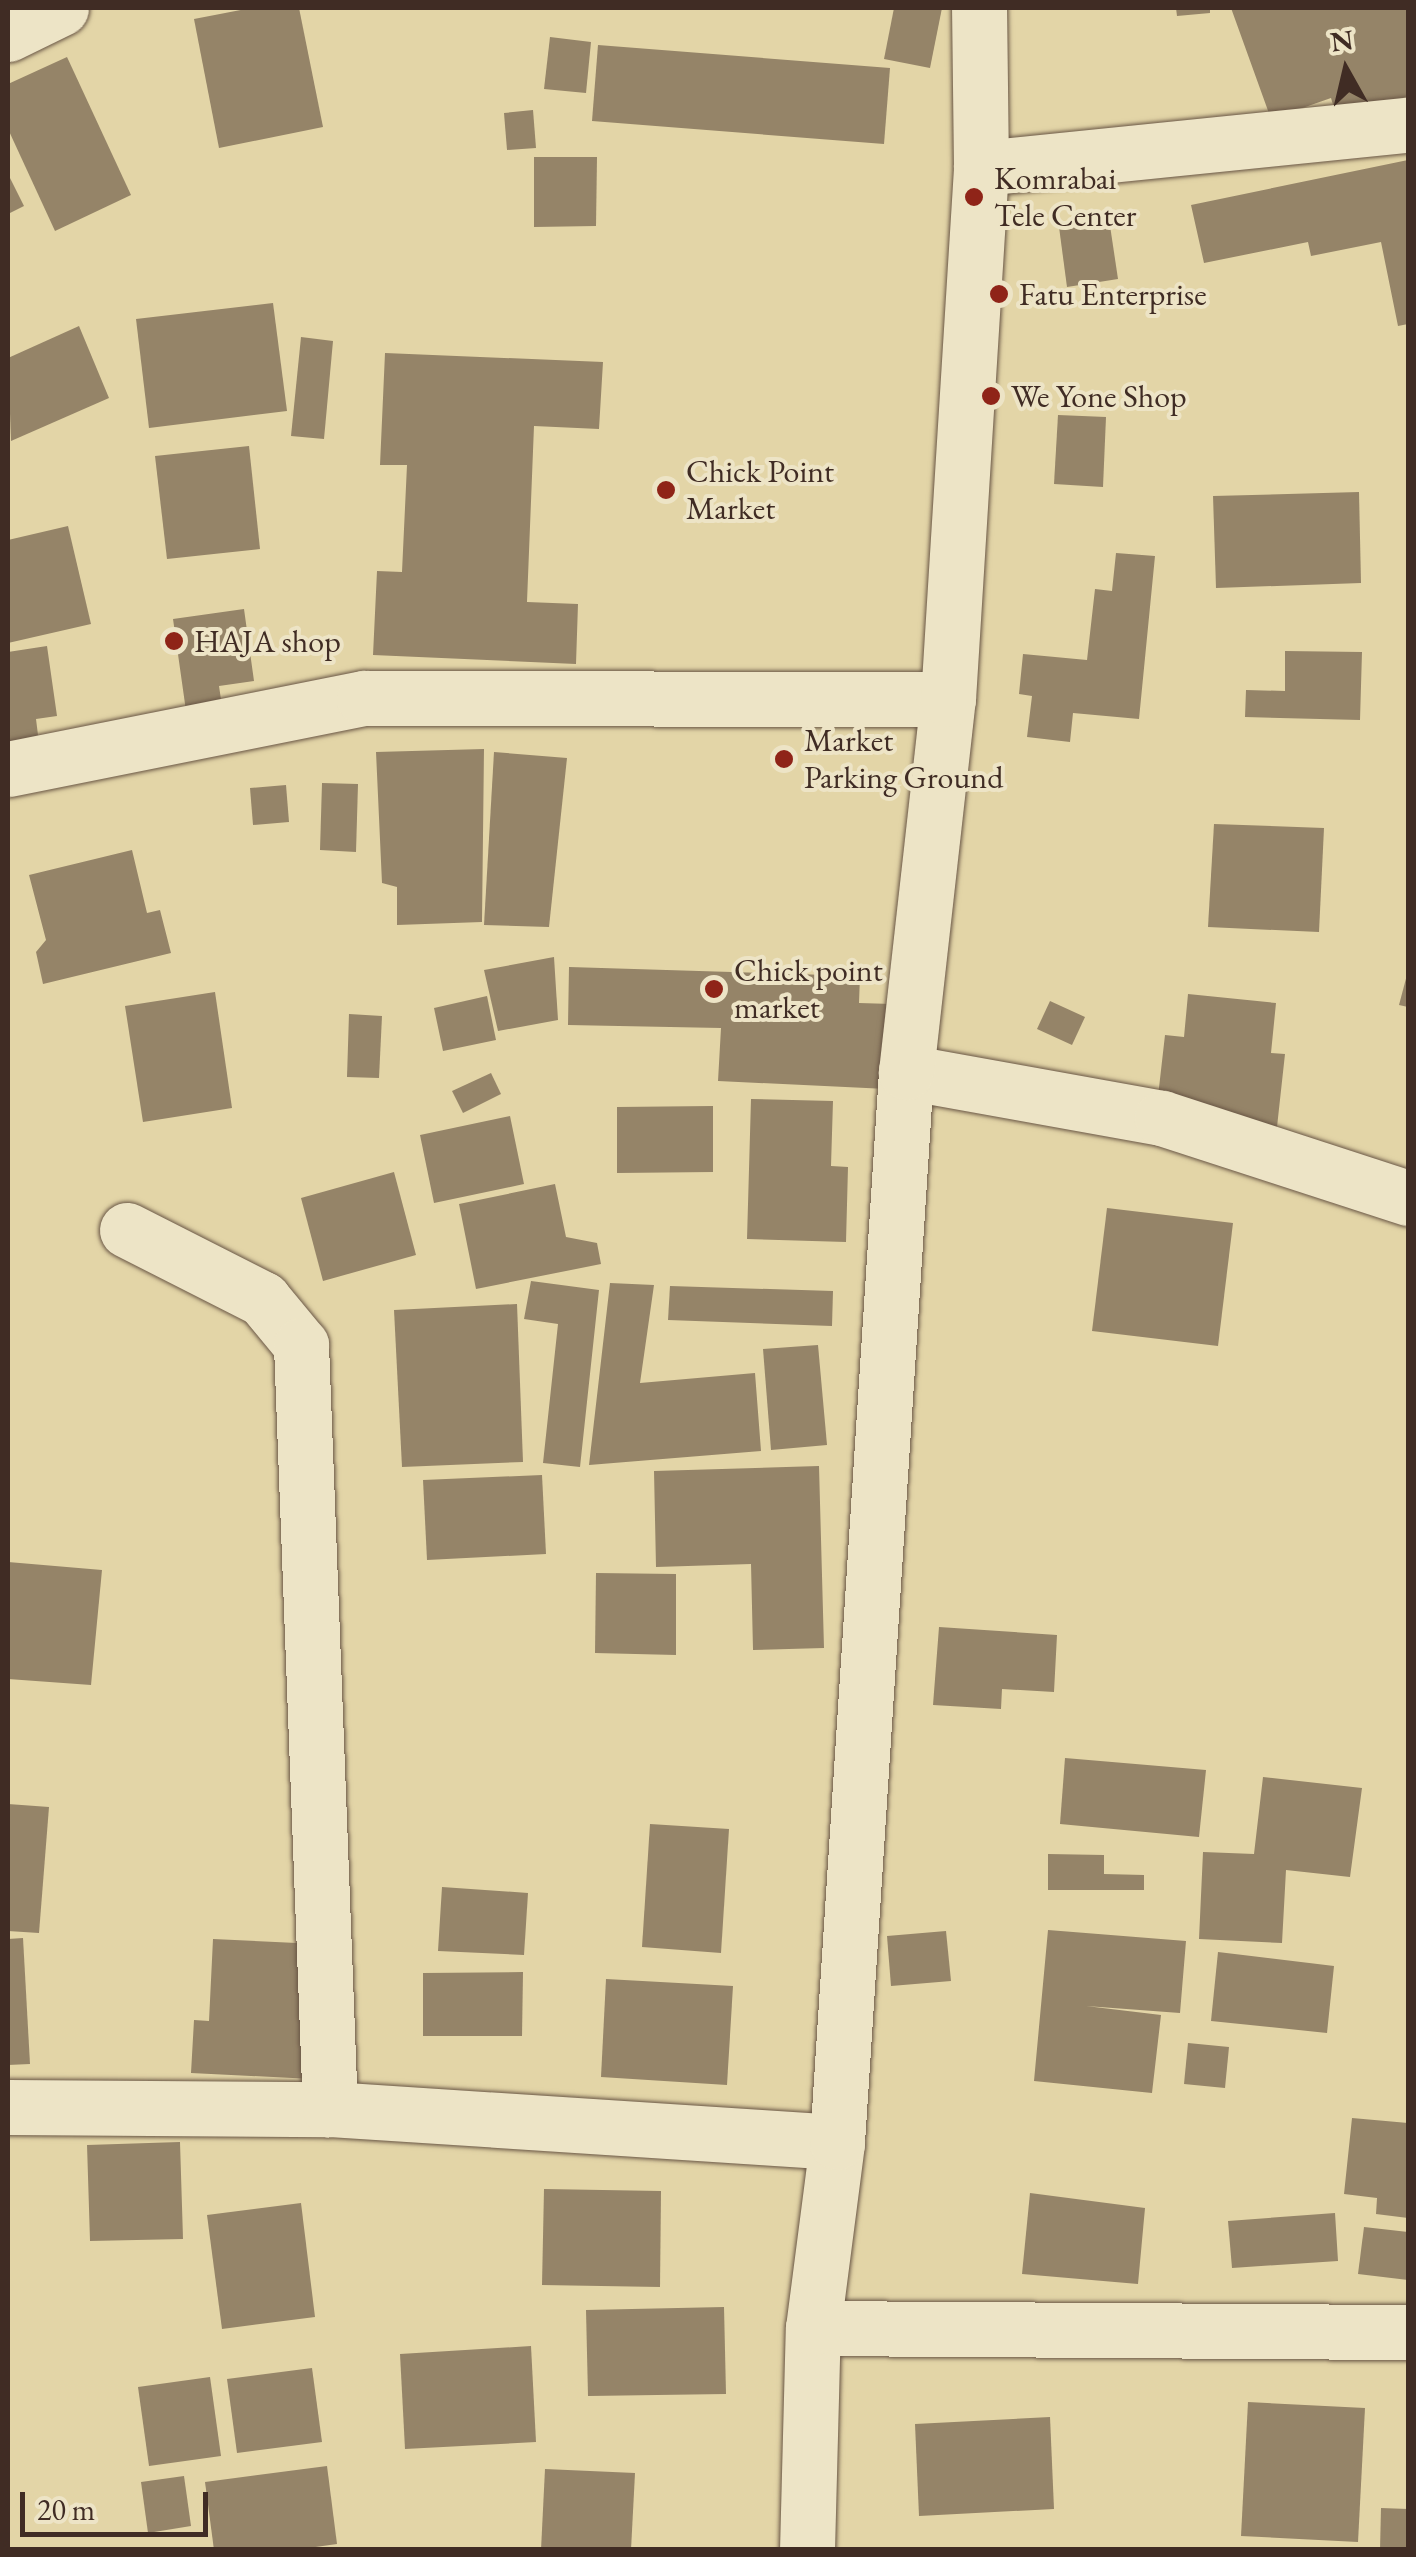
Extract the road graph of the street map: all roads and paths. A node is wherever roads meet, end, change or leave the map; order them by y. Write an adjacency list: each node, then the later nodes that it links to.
1 (61, 8): 3 (street)
2 (978, 8): 5 (street)
3 (8, 34)
4 (1408, 124): 5 (street)
5 (982, 168): 6 (street)
6 (948, 699): 7 (street); 8 (street)
7 (8, 769)
8 (906, 1072): 9 (street); 13 (street)
9 (1408, 1198)
10 (127, 1230): 12 (street)
11 (8, 2107): 12 (street)
12 (330, 2109): 13 (street)
13 (837, 2142): 14 (street)
14 (813, 2328): 15 (street); 16 (street)
15 (1408, 2332)
16 (807, 2550)

